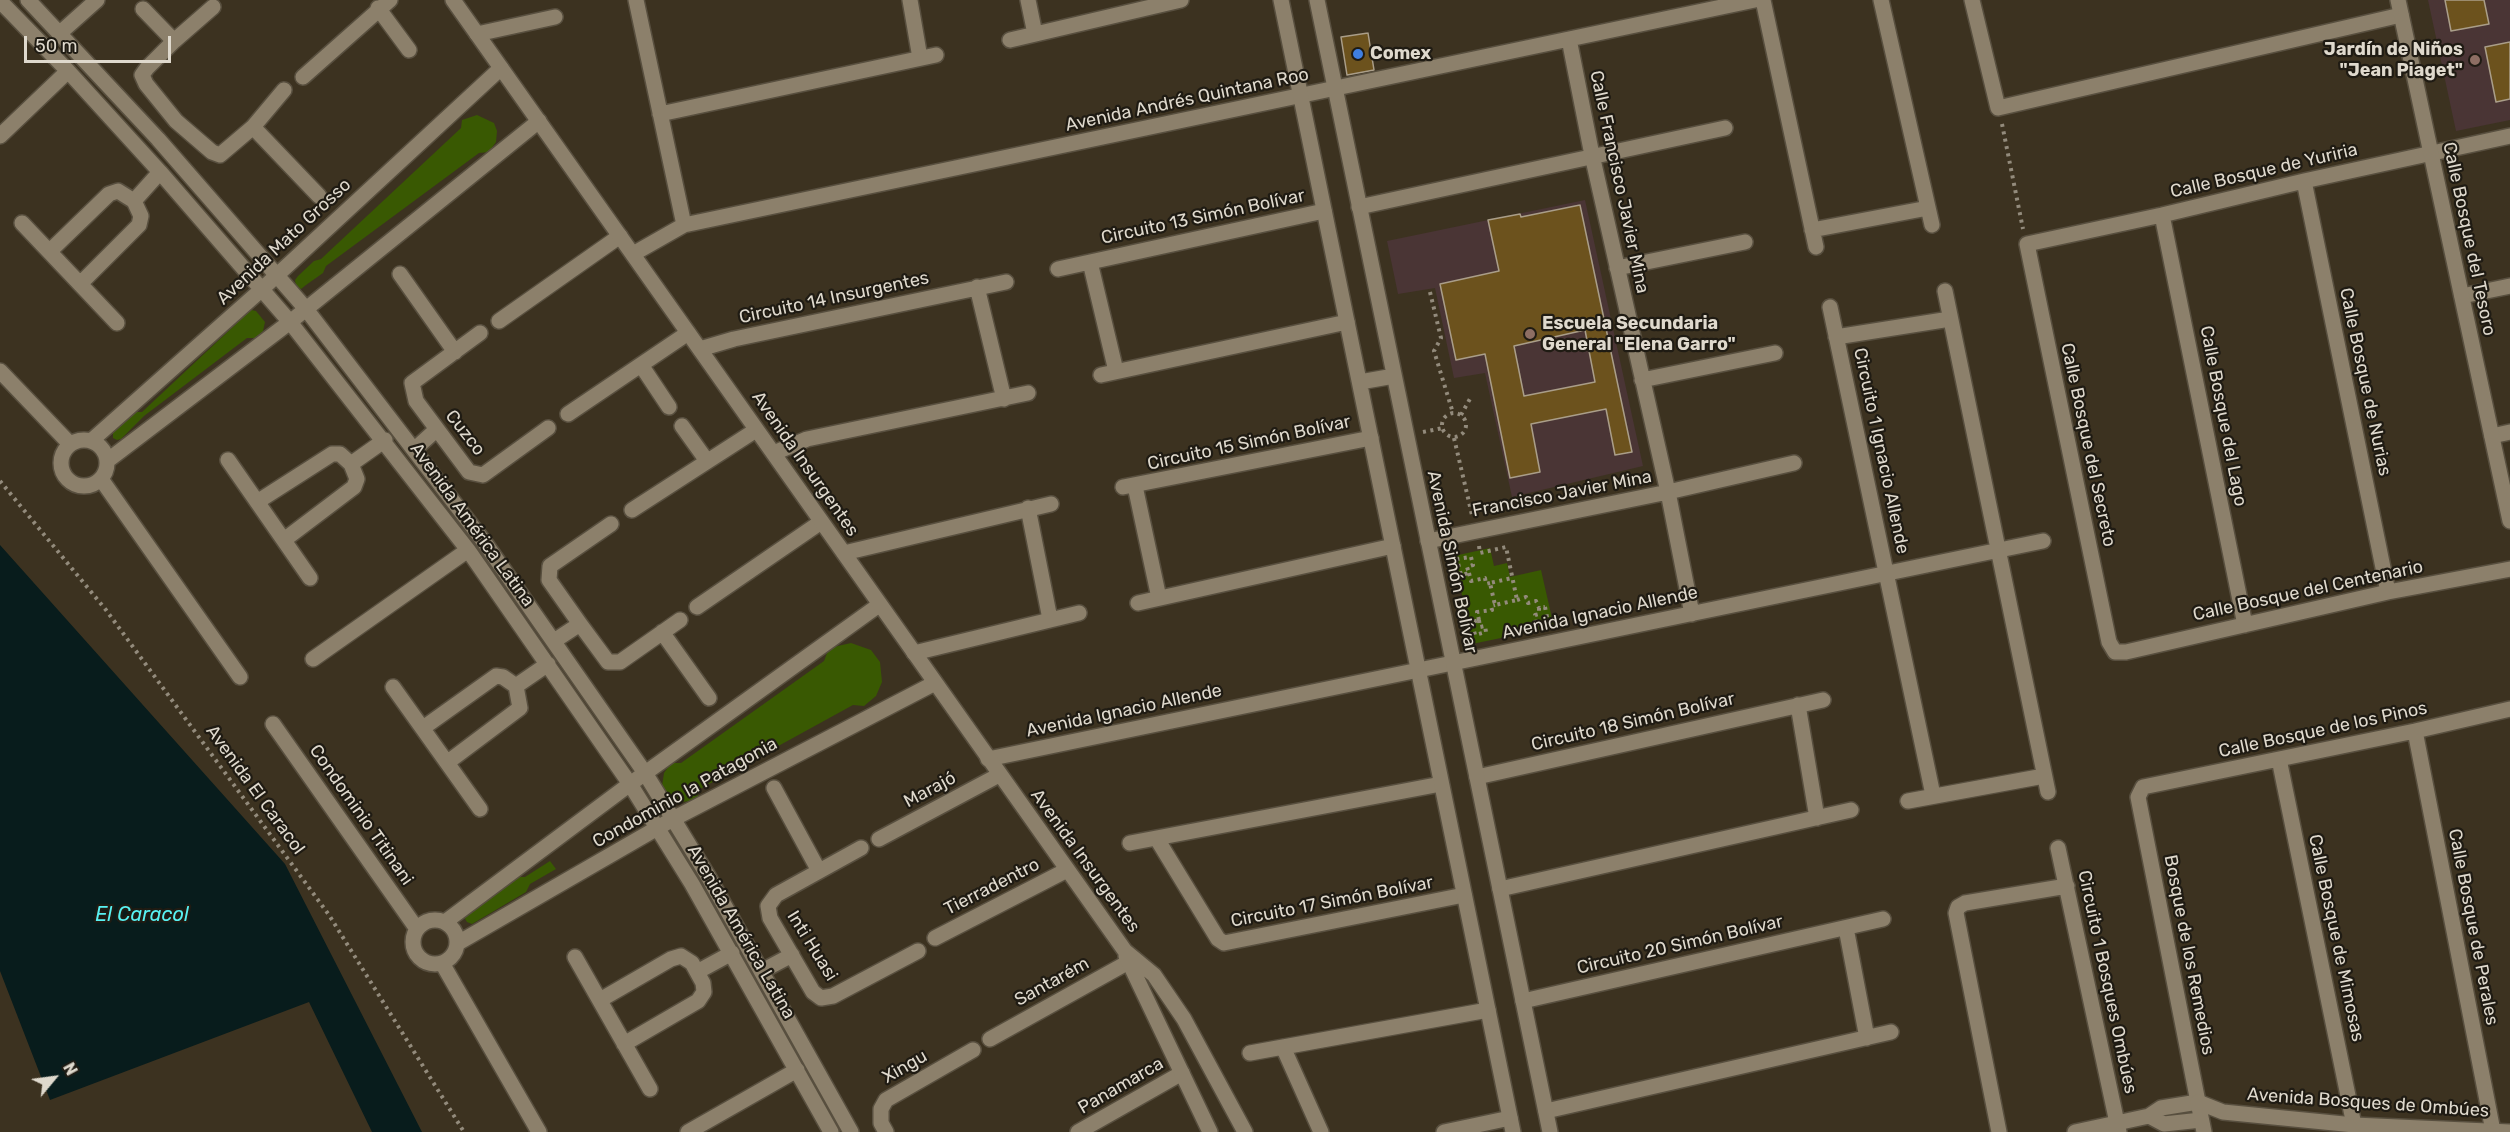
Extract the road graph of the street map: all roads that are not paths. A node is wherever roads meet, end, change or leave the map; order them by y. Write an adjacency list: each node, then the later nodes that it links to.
1 (28, 0): 21 (street, Avenida América Latina)
2 (97, 0): 21 (street)
3 (453, 0): 22 (street, Avenida Insurgentes)
4 (638, 0): 36 (street)
5 (910, 0): 29 (street)
6 (1028, 0): 23 (street)
7 (1181, 0): 23 (street)
8 (1281, 0): 35 (street)
9 (1317, 0): 33 (street, Avenida Simón Bolívar)
10 (1755, 0): 24 (street, Avenida Andrés Quintana Roo)
11 (1763, 0): 56 (street)
12 (1881, 0): 50 (street)
13 (1972, 0): 19 (street)
14 (2398, 0): 19 (street, Calle Bosque del Tesoro)
15 (0, 1): 31 (street, Avenida América Latina)
16 (384, 4): 27 (street); 32 (street)
17 (213, 7): 26 (street)
18 (143, 9): 26 (street)
19 (2401, 15): 43 (street, Calle Bosque del Tesoro)
20 (555, 17): 22 (street)
21 (60, 33): 40 (street, Avenida América Latina)
22 (477, 34): 30 (street, Avenida Insurgentes)
23 (1035, 34): 25 (street)
24 (1569, 39): 33 (street, Avenida Andrés Quintana Roo); 44 (street, Calle Francisco Javier Mina)
25 (1010, 40)
26 (174, 41): 40 (street)
27 (410, 50)
28 (936, 55): 29 (street)
29 (920, 58): 36 (street)
30 (501, 68): 37 (street, Avenida Insurgentes); 67 (street, Avenida Mato Grosso)
31 (68, 71): 41 (street); 45 (street, Avenida América Latina)
32 (303, 77)
33 (1334, 88): 35 (street, Avenida Andrés Quintana Roo); 49 (street, Avenida Simón Bolívar)
34 (284, 90): 38 (street)
35 (1301, 97): 51 (street); 54 (street, Avenida Andrés Quintana Roo)
36 (660, 114): 54 (street)
37 (539, 121): 57 (street, Avenida Insurgentes); 76 (street)
38 (254, 128): 40 (street); 47 (street)
39 (1725, 128): 44 (street)
40 (166, 130): 67 (street, Avenida América Latina)
41 (0, 136)
42 (2510, 136): 43 (street, Calle Bosque de Yuriria)
43 (2430, 152): 46 (street, Calle Bosque de Yuriria); 74 (street, Calle Bosque del Tesoro)
44 (1592, 155): 49 (street); 64 (street, Calle Francisco Javier Mina)
45 (160, 172): 48 (street); 72 (street, Avenida América Latina)
46 (2304, 181): 52 (street, Calle Bosque de Yuriria); 133 (street, Calle Bosque de Nurias)
47 (319, 196)
48 (134, 201): 61 (street); 69 (street)
49 (1359, 207): 90 (street, Avenida Simón Bolívar)
50 (1928, 208): 55 (street); 56 (street)
51 (1324, 211): 63 (street, Circuito 13 Simón Bolívar); 79 (street)
52 (2162, 215): 59 (street, Calle Bosque de Yuriria); 143 (street, Calle Bosque del Lago)
53 (22, 223): 61 (street)
54 (684, 225): 62 (street, Avenida Andrés Quintana Roo)
55 (1932, 225)
56 (1812, 230): 60 (street)
57 (620, 236): 62 (street, Avenida Insurgentes); 78 (street)
58 (1745, 242): 64 (street)
59 (2027, 244): 146 (street, Calle Bosque del Secreto)
60 (1816, 247)
61 (50, 251): 69 (street)
62 (633, 255): 83 (street, Avenida Insurgentes)
63 (1090, 262): 65 (street, Circuito 13 Simón Bolívar); 79 (street, Circuito 13 Simón Bolívar)
64 (1617, 268): 91 (street, Calle Francisco Javier Mina)
65 (1058, 269)
66 (400, 274): 86 (street)
67 (277, 276): 72 (street, Avenida Mato Grosso); 76 (street, Avenida América Latina)
68 (1006, 282): 71 (street, Circuito 14 Insurgentes)
69 (80, 284): 81 (street)
70 (2510, 286): 74 (street)
71 (977, 287): 85 (street, Circuito 14 Insurgentes); 94 (street)
72 (261, 290): 80 (street, Avenida América Latina); 105 (street, Avenida Mato Grosso)
73 (1945, 291): 77 (street)
74 (2462, 296): 102 (street, Calle Bosque del Tesoro)
75 (1830, 307): 84 (street, Circuito 1 Ignacio Allende)
76 (306, 309): 80 (street); 107 (street, Avenida América Latina)
77 (1950, 319): 84 (street, Circuito 1 Ignacio Allende); 128 (street)
78 (499, 321)
79 (1347, 321): 92 (street)
80 (290, 322): 104 (street, Avenida América Latina); 110 (street)
81 (117, 323)
82 (480, 333): 86 (street, Cuzco)
83 (688, 333): 85 (street, Avenida Insurgentes); 88 (street)
84 (1836, 337): 131 (street, Circuito 1 Ignacio Allende)
85 (700, 349): 100 (street, Avenida Insurgentes)
86 (455, 352): 99 (street, Cuzco)
87 (1775, 353): 91 (street)
88 (641, 365): 95 (street); 96 (street)
89 (0, 371): 106 (street)
90 (1394, 376): 92 (street); 124 (street, Avenida Simón Bolívar)
91 (1642, 380): 115 (street, Calle Francisco Javier Mina)
92 (1359, 382): 103 (street)
93 (1028, 393): 94 (street)
94 (1004, 399): 108 (street)
95 (669, 407)
96 (568, 414)
97 (682, 426): 111 (street)
98 (548, 428): 99 (street, Cuzco)
99 (437, 429): 107 (street)
100 (756, 430): 108 (street, Avenida Insurgentes); 111 (street)
101 (2510, 432): 102 (street)
102 (2492, 436): 120 (street, Calle Bosque del Tesoro)
103 (1371, 438): 126 (street); 134 (street, Circuito 15 Simón Bolívar)
104 (385, 440): 113 (street); 127 (street, Avenida América Latina)
105 (91, 441): 106 (street); 110 (street)
106 (70, 444): 114 (street)
107 (415, 449): 145 (street, Avenida América Latina)
108 (774, 453): 121 (street, Avenida Insurgentes)
109 (228, 460): 116 (street)
110 (107, 461): 114 (street)
111 (707, 462): 119 (street)
112 (1794, 463): 115 (street, Francisco Javier Mina)
113 (351, 464): 116 (street); 123 (street)
114 (101, 479): 152 (street)
115 (1668, 492): 124 (street, Francisco Javier Mina); 139 (street, Calle Francisco Javier Mina)
116 (256, 502): 123 (street)
117 (1051, 504): 118 (street)
118 (1028, 508): 129 (street); 140 (street)
119 (632, 510)
120 (2510, 521)
121 (821, 522): 129 (street, Avenida Insurgentes); 137 (street)
122 (611, 524): 142 (street)
123 (284, 540): 132 (street)
124 (1428, 541): 149 (street, Avenida Simón Bolívar)
125 (2043, 541): 128 (street, Avenida Ignacio Allende)
126 (1393, 546): 134 (street); 151 (street)
127 (468, 550): 148 (street); 150 (street, Avenida América Latina)
128 (1999, 550): 131 (street, Avenida Ignacio Allende); 168 (street)
129 (844, 553): 136 (street, Avenida Insurgentes)
130 (2510, 569): 133 (street, Calle Bosque del Centenario)
131 (1887, 573): 139 (street, Avenida Ignacio Allende); 175 (street, Circuito 1 Ignacio Allende)
132 (310, 578)
133 (2388, 592): 143 (street, Calle Bosque del Centenario)
134 (1159, 598): 135 (street)
135 (1138, 603)
136 (879, 605): 147 (street, Avenida Insurgentes); 166 (street, Condominio la Patagonia)
137 (697, 607)
138 (1079, 613): 140 (street)
139 (1692, 614): 149 (street, Avenida Ignacio Allende)
140 (1050, 619): 147 (street)
141 (680, 620): 144 (street)
142 (580, 624): 144 (street); 145 (street)
143 (2245, 625): 146 (street, Calle Bosque del Centenario)
144 (662, 632): 156 (street)
145 (554, 641): 166 (street, Avenida América Latina)
146 (2115, 652)
147 (914, 653): 153 (street, Avenida Insurgentes)
148 (314, 659)
149 (1453, 663): 151 (street, Avenida Ignacio Allende); 169 (street, Avenida Simón Bolívar)
150 (549, 664): 154 (street); 170 (street, Avenida América Latina)
151 (1418, 669): 163 (street, Avenida Ignacio Allende); 171 (street)
152 (240, 677)
153 (935, 683): 163 (street, Avenida Insurgentes); 180 (street, Condominio la Patagonia)
154 (516, 686): 161 (street); 165 (street)
155 (393, 687): 161 (street)
156 (709, 698)
157 (1823, 700): 158 (street, Circuito 18 Simón Bolívar)
158 (1798, 705): 169 (street, Circuito 18 Simón Bolívar); 179 (street)
159 (2510, 709): 162 (street, Calle Bosque de los Pinos)
160 (273, 724): 195 (street, Condominio Titinani)
161 (423, 728): 165 (street)
162 (2415, 731): 164 (street, Calle Bosque de los Pinos); 227 (street, Calle Bosque de Perales)
163 (988, 759): 167 (street, Avenida Insurgentes)
164 (2279, 759): 172 (street, Calle Bosque de los Pinos); 224 (street, Calle Bosque de Mimosas)
165 (448, 762): 177 (street)
166 (645, 773): 170 (street, Condominio la Patagonia); 180 (street, Avenida América Latina)
167 (999, 775): 182 (street, Marajó); 187 (street, Avenida Insurgentes)
168 (2044, 776): 174 (street); 175 (street)
169 (1477, 777): 190 (street, Avenida Simón Bolívar)
170 (630, 784): 181 (street, Avenida América Latina); 193 (street, Condominio la Patagonia)
171 (1442, 784): 183 (street); 191 (street)
172 (2143, 787): 219 (street, Bosque de los Remedios)
173 (774, 788): 188 (street)
174 (2048, 792)
175 (1933, 795): 176 (street)
176 (1908, 801)
177 (480, 809)
178 (1851, 810): 179 (street)
179 (1817, 818): 190 (street)
180 (673, 819): 181 (street, Condominio la Patagonia); 204 (street, Avenida América Latina)
181 (658, 828): 197 (street, Condominio la Patagonia); 199 (street, Avenida América Latina)
182 (879, 839)
183 (1157, 839): 184 (street); 191 (street, Circuito 17 Simón Bolívar)
184 (1130, 843)
185 (861, 848): 188 (street, Inti Huasi)
186 (2058, 848): 189 (street, Circuito 1 Bosques Ombúes)
187 (1067, 870): 196 (street, Tierradentro); 202 (street, Avenida Insurgentes)
188 (819, 871): 200 (street, Inti Huasi)
189 (2067, 886): 226 (street, Circuito 1 Bosques Ombúes); 239 (street)
190 (1500, 889): 207 (street, Avenida Simón Bolívar)
191 (1464, 895): 208 (street)
192 (1883, 919): 194 (street, Circuito 20 Simón Bolívar)
193 (445, 922): 195 (street, Condominio la Patagonia); 197 (street)
194 (1846, 928): 207 (street, Circuito 20 Simón Bolívar); 210 (street)
195 (417, 929): 203 (street)
196 (935, 938)
197 (458, 944): 203 (street, Condominio la Patagonia)
198 (918, 951): 200 (street, Inti Huasi)
199 (732, 953): 205 (street); 216 (street, Avenida América Latina)
200 (792, 955): 204 (street)
201 (575, 957): 206 (street)
202 (1129, 957): 211 (street, Santarém); 217 (street, Avenida Insurgentes); 235 (street, Avenida Insurgentes)
203 (442, 963): 228 (street)
204 (762, 971): 231 (street, Avenida América Latina)
205 (697, 972): 206 (street); 212 (street)
206 (600, 1000): 212 (street)
207 (1523, 1001): 220 (street, Avenida Simón Bolívar)
208 (1488, 1010): 213 (street); 223 (street)
209 (1892, 1032): 210 (street)
210 (1867, 1038): 220 (street)
211 (990, 1039)
212 (624, 1044): 218 (street)
213 (1283, 1047): 215 (street); 236 (street)
214 (973, 1050): 232 (street, Xingu)
215 (1250, 1053)
216 (797, 1070): 229 (street); 230 (street, Avenida América Latina)
217 (1182, 1073): 233 (street, Panamarca); 234 (street, Avenida Insurgentes)
218 (650, 1089)
219 (2198, 1102): 221 (street, Avenida Bosques de Ombúes); 222 (street, Avenida Bosques de Ombúes); 225 (street, Bosque de los Remedios)
220 (1546, 1111): 238 (street, Avenida Simón Bolívar)
221 (2223, 1112): 224 (street, Avenida Bosques de Ombúes); 225 (street, Avenida Bosques de Ombúes)
222 (2149, 1116): 225 (street, Avenida Bosques de Ombúes); 226 (street, Avenida Bosques de Ombúes)
223 (1511, 1125): 237 (street)
224 (2355, 1125): 227 (street, Avenida Bosques de Ombúes)
225 (2202, 1126)
226 (2119, 1128): 240 (street, Avenida Bosques de Ombúes)
227 (2493, 1131): 241 (street, Avenida Bosques de Ombúes)
228 (539, 1132)
229 (688, 1132)
230 (831, 1132)
231 (851, 1132)
232 (886, 1132)
233 (1078, 1132)
234 (1210, 1132)
235 (1245, 1132)
236 (1321, 1132)
237 (1444, 1132)
238 (1550, 1132)
239 (1999, 1132)
240 (2075, 1132)
241 (2510, 1132)

